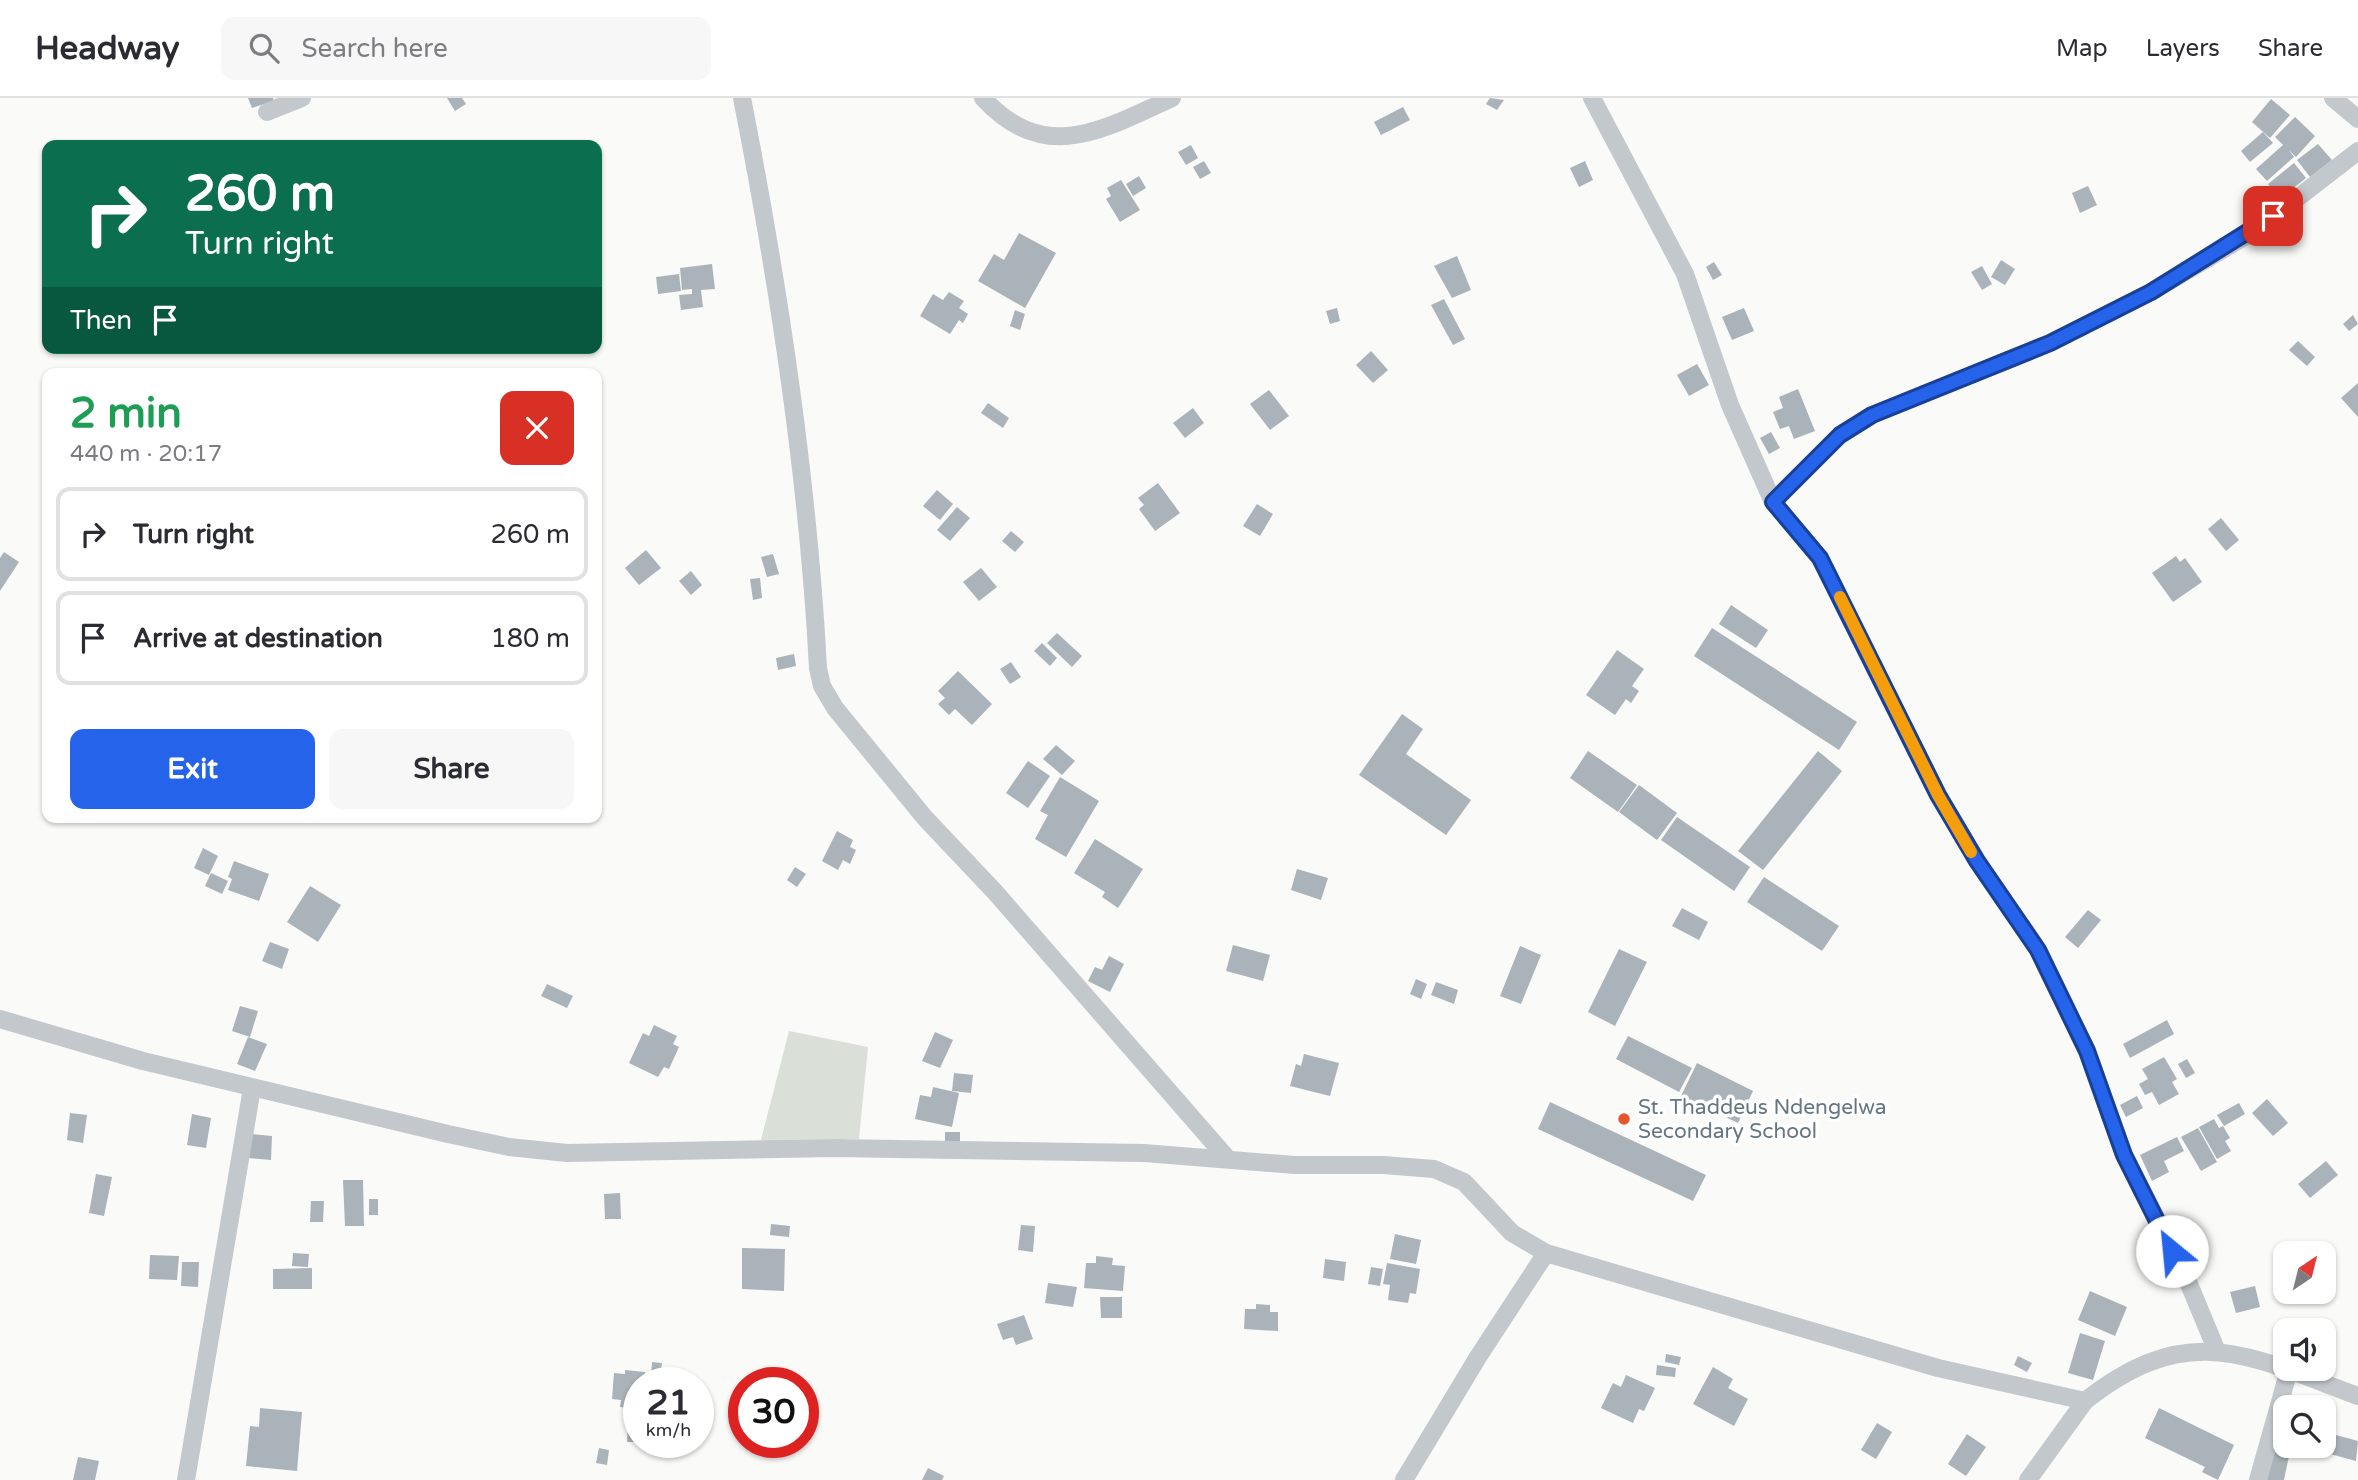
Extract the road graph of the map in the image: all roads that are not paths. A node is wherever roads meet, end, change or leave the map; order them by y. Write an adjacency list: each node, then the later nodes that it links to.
1 (302, 98): 7 (street)
2 (742, 98): 13 (street)
3 (983, 98): 4 (street)
4 (1172, 98)
5 (1592, 98): 10 (street)
6 (2333, 98): 8 (street)
7 (267, 112)
8 (2358, 119)
9 (2358, 151): 10 (street)
10 (1773, 502): 15 (street)
11 (0, 1019): 12 (street)
12 (252, 1088): 13 (street); 21 (street)
13 (1227, 1158): 14 (street)
14 (1546, 1254): 20 (street); 22 (street)
15 (2216, 1349): 16 (street); 20 (street)
16 (2273, 1365)
17 (2286, 1381): 24 (street)
18 (2318, 1381): 19 (street)
19 (2358, 1396)
20 (2085, 1401): 23 (street)
21 (186, 1480)
22 (1404, 1480)
23 (2028, 1480)
24 (2258, 1480)

